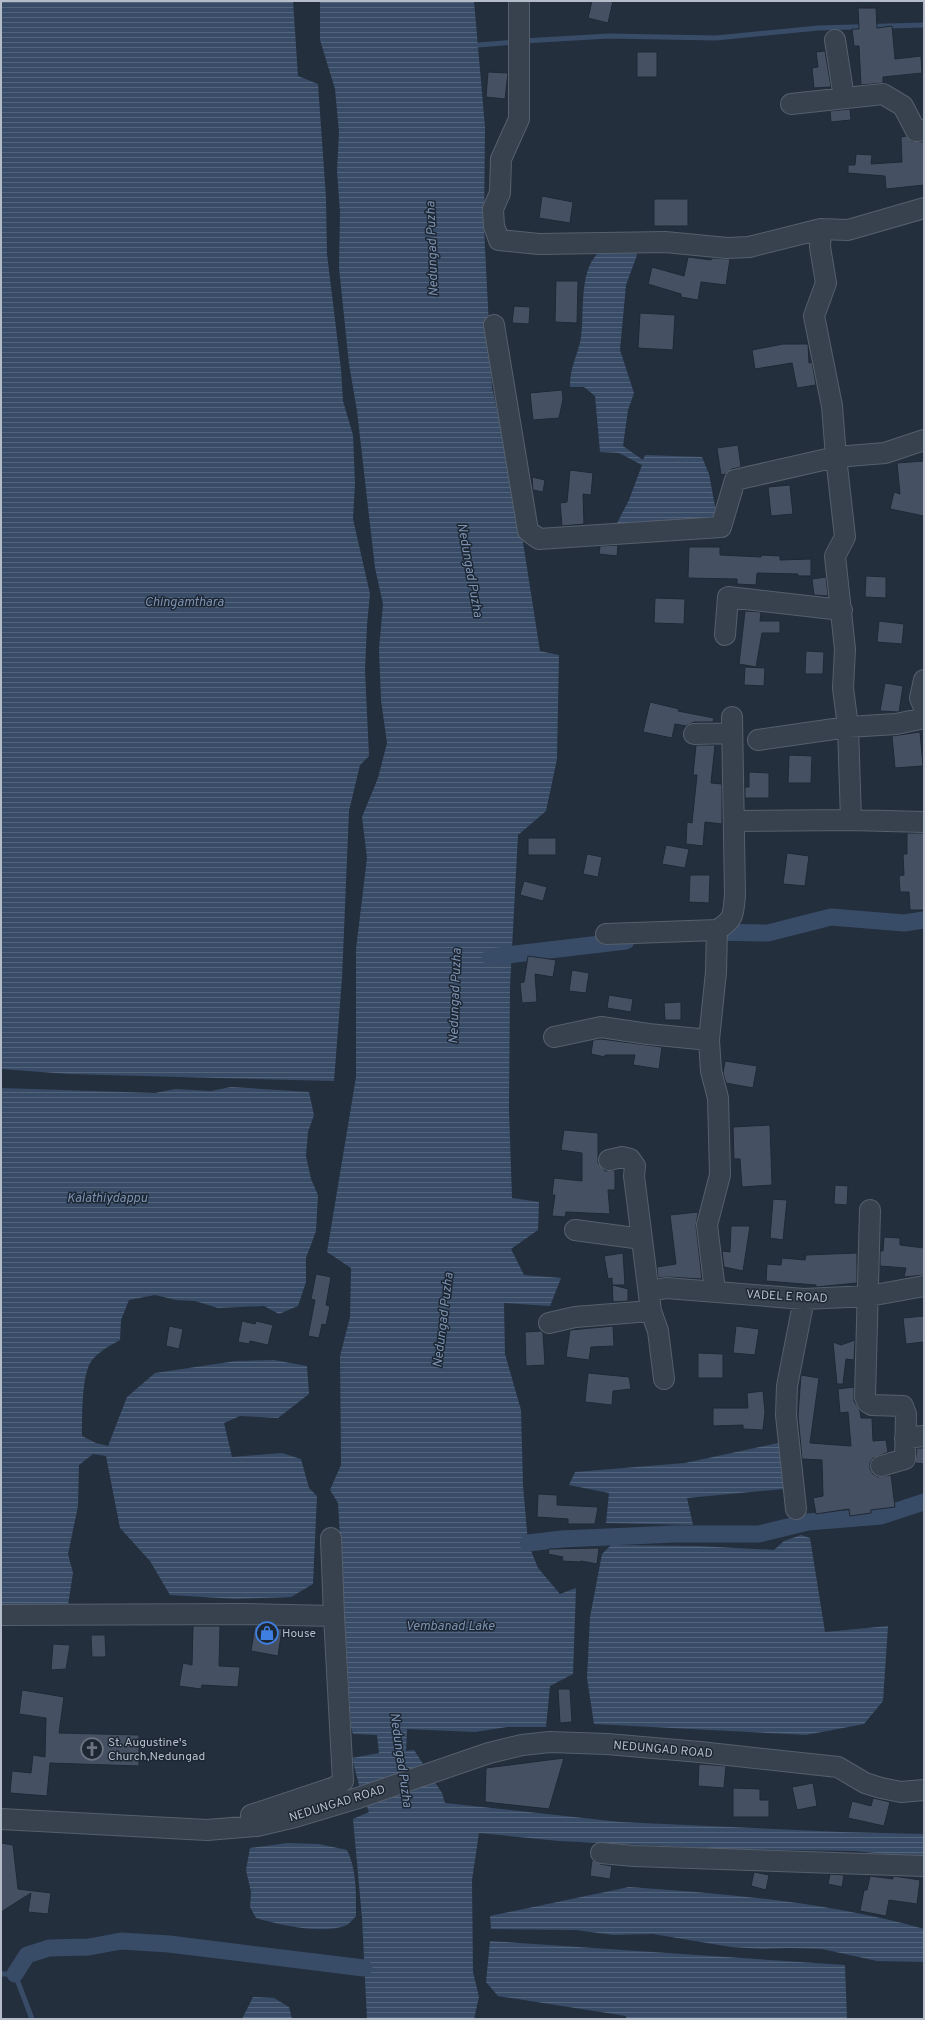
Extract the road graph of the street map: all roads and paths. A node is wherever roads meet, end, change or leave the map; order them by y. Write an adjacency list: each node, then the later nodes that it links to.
1 (519, 1): 7 (street)
2 (835, 40): 3 (street)
3 (844, 98): 4 (street); 5 (street)
4 (791, 104)
5 (924, 130)
6 (924, 208): 7 (street)
7 (821, 229): 10 (street)
8 (494, 325): 10 (street)
9 (924, 440): 10 (street)
10 (836, 457): 11 (street)
11 (842, 610): 12 (street); 16 (street)
12 (725, 635)
13 (924, 680): 14 (street)
14 (924, 708)
15 (924, 712): 16 (street)
16 (848, 727): 18 (street); 19 (street)
17 (694, 734): 20 (street)
18 (758, 740)
19 (851, 820): 20 (street); 21 (street)
20 (734, 821): 22 (street)
21 (924, 822)
22 (717, 933): 23 (street); 25 (street)
23 (606, 934)
24 (554, 1037): 25 (street)
25 (709, 1040): 32 (street)
26 (609, 1160): 29 (street)
27 (870, 1210): 33 (street)
28 (575, 1230): 29 (street)
29 (642, 1239): 31 (street)
30 (924, 1286): 33 (street, VADEL E ROAD)
31 (650, 1291): 32 (street, VADEL E ROAD); 35 (street)
32 (716, 1291): 34 (street, VADEL E ROAD)
33 (868, 1296): 34 (street, VADEL E ROAD); 38 (street)
34 (804, 1299): 40 (street)
35 (651, 1312): 36 (street); 37 (street)
36 (549, 1323)
37 (664, 1379)
38 (914, 1437): 39 (street)
39 (881, 1466)
40 (796, 1509)
41 (331, 1538): 43 (street)
42 (1, 1615): 43 (street)
43 (334, 1616): 46 (street)
44 (924, 1790): 46 (street, NEDUNGAD ROAD)
45 (1, 1819): 46 (street, NEDUNGAD ROAD)
46 (207, 1830)
47 (600, 1853): 48 (street)
48 (924, 1866)

